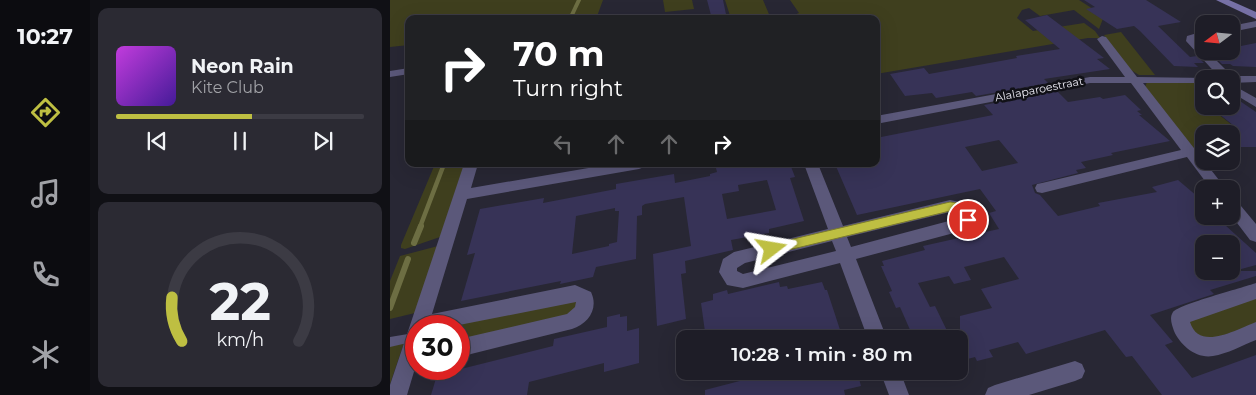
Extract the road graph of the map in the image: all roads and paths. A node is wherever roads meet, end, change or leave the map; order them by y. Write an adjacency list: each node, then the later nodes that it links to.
1 (1221, 0): 2 (street)
2 (1256, 16)
3 (1256, 24): 4 (street)
4 (1240, 27)
5 (1195, 36): 7 (street)
6 (1102, 38): 12 (street)
7 (1195, 45)
8 (1210, 60): 9 (street)
9 (1221, 70)
10 (405, 72): 11 (street)
11 (390, 74)
12 (1134, 79): 14 (street, Alalaparoestraat); 18 (street, Alalaparoestraat); 19 (street)
13 (1240, 79): 15 (street)
14 (1195, 80)
15 (1256, 80)
16 (1240, 94): 17 (street)
17 (1256, 104)
18 (880, 119)
19 (1190, 152): 23 (street); 24 (street)
20 (471, 167): 25 (street)
21 (620, 167): 25 (street)
22 (812, 167): 27 (street)
23 (1212, 180)
24 (1042, 188)
25 (461, 195): 31 (street)
26 (1240, 216): 28 (street)
27 (837, 232): 29 (street); 29 (street); 29 (street)
28 (1256, 236)
29 (846, 254): 33 (street)
30 (1256, 291): 34 (street)
31 (422, 315)
32 (470, 318): 37 (street)
33 (875, 330)
34 (1256, 331)
35 (405, 335): 36 (lane)
36 (390, 342)
37 (470, 345)
38 (1075, 371): 43 (street)
39 (405, 376): 41 (street)
40 (893, 380): 42 (street)
41 (397, 395)
42 (899, 395)
43 (995, 395)

